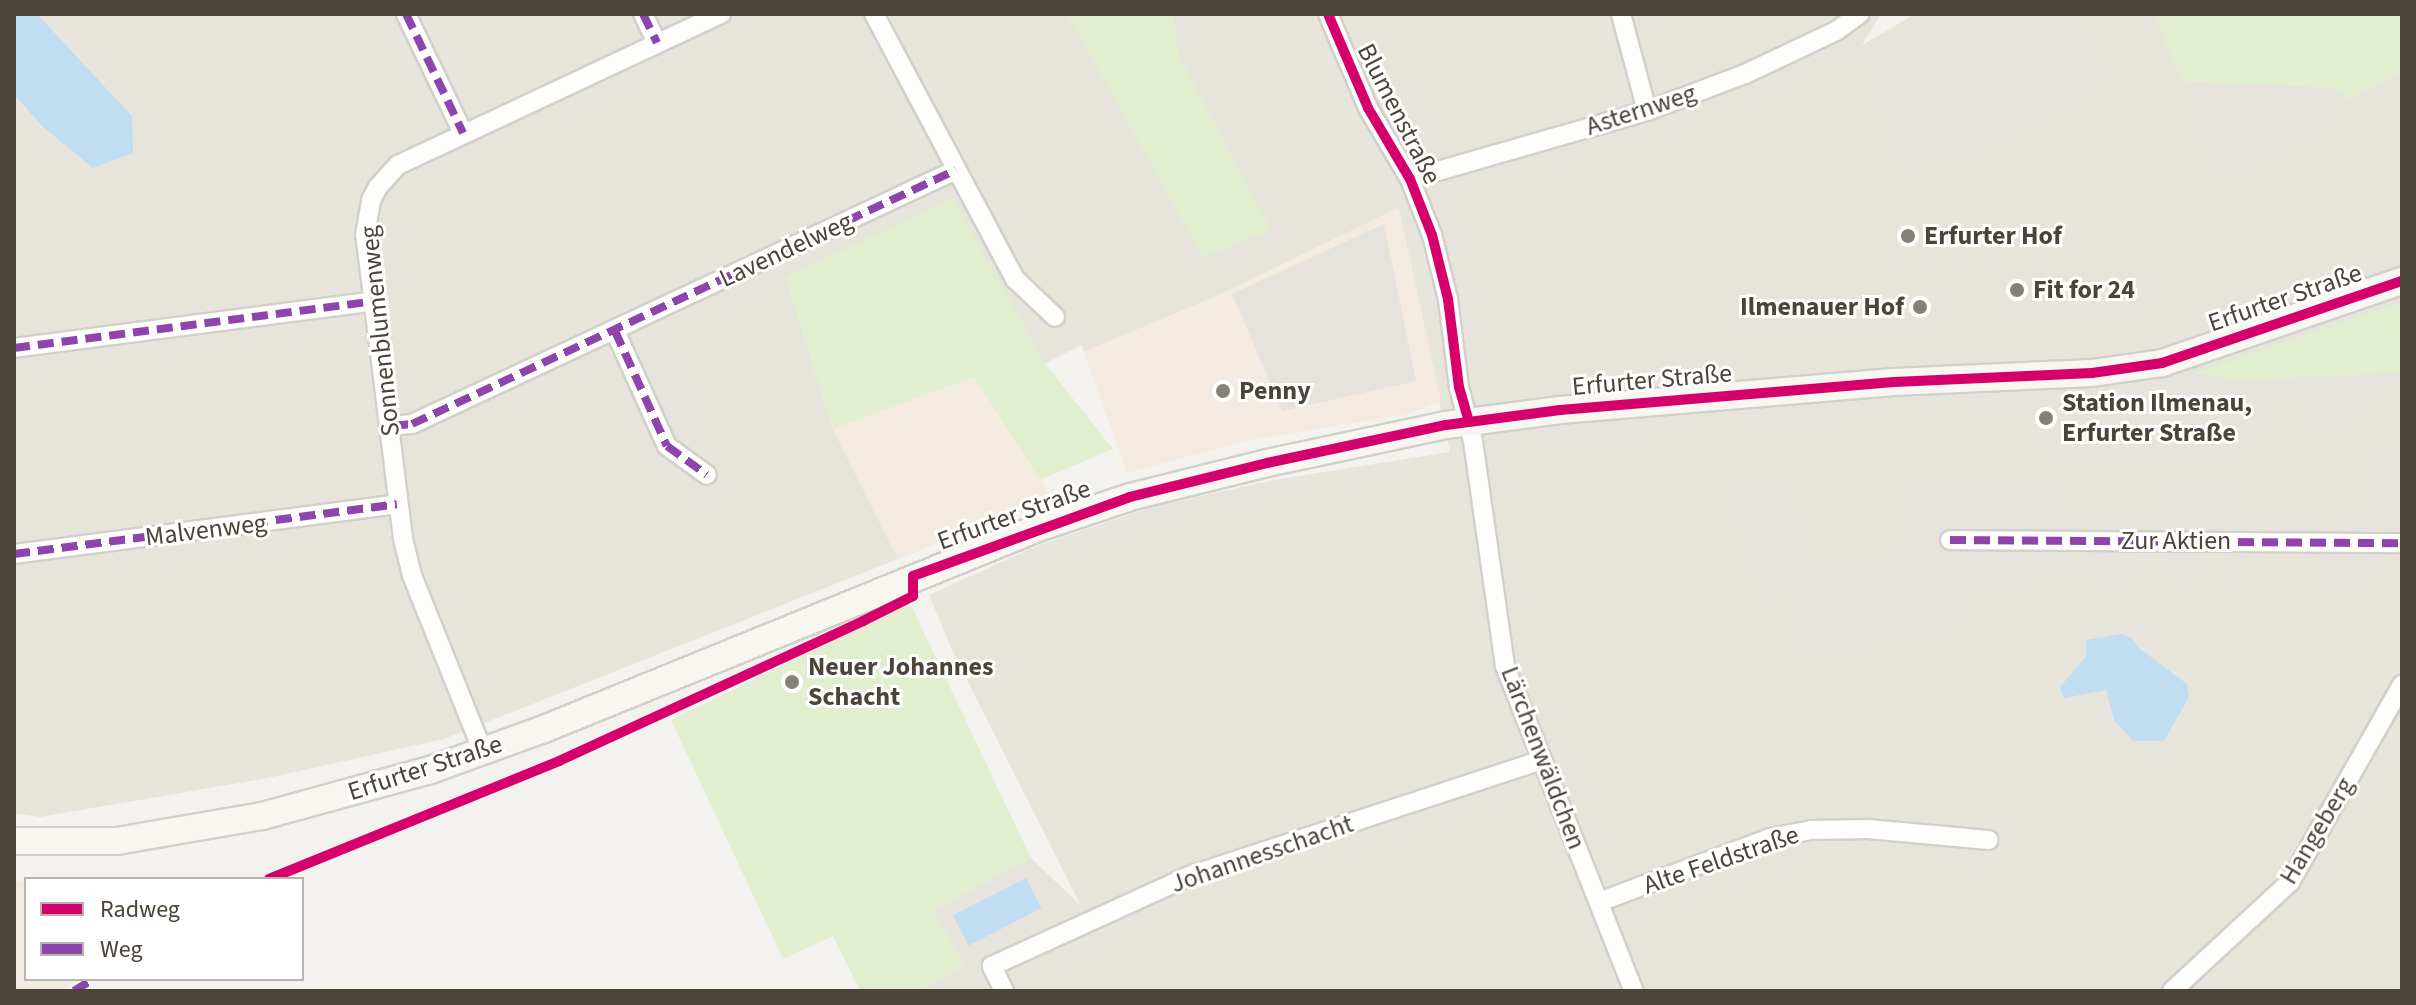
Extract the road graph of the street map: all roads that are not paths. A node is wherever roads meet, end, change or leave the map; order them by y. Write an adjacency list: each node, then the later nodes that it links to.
1 (406, 14): 10 (street)
2 (643, 14): 8 (street)
3 (721, 14): 8 (street, Sonnenblumenweg)
4 (874, 14): 11 (street)
5 (1328, 14): 12 (street, Blumenstraße)
6 (1621, 14): 9 (street)
7 (1859, 14): 9 (street, Asternweg)
8 (657, 43): 10 (street, Sonnenblumenweg)
9 (1647, 111): 12 (street, Asternweg)
10 (463, 133): 14 (street, Sonnenblumenweg)
11 (956, 170): 15 (street); 16 (street, Lavendelweg)
12 (1410, 179): 18 (street, Blumenstraße)
13 (2402, 281): 18 (main road, Erfurter Straße)
14 (375, 301): 17 (street); 19 (street, Sonnenblumenweg)
15 (1055, 317)
16 (615, 331): 19 (street, Lavendelweg); 20 (street)
17 (14, 348)
18 (1469, 422): 26 (main road, Erfurter Straße); 27 (street, Lärchenwäldchen)
19 (392, 426): 21 (street, Sonnenblumenweg)
20 (707, 475)
21 (397, 504): 24 (street, Malvenweg); 26 (street, Sonnenblumenweg)
22 (1950, 540): 23 (street, Zur Aktien)
23 (2402, 543)
24 (14, 554)
25 (2402, 685): 33 (street, Hangeberg)
26 (483, 752): 29 (main road, Erfurter Straße)
27 (1539, 761): 30 (street, Lärchenwäldchen); 31 (street, Johannesschacht)
28 (1988, 840): 30 (street, Alte Feldstraße)
29 (14, 841)
30 (1599, 902): 32 (street, Lärchenwäldchen)
31 (1004, 991)
32 (1634, 991)
33 (2172, 991)

